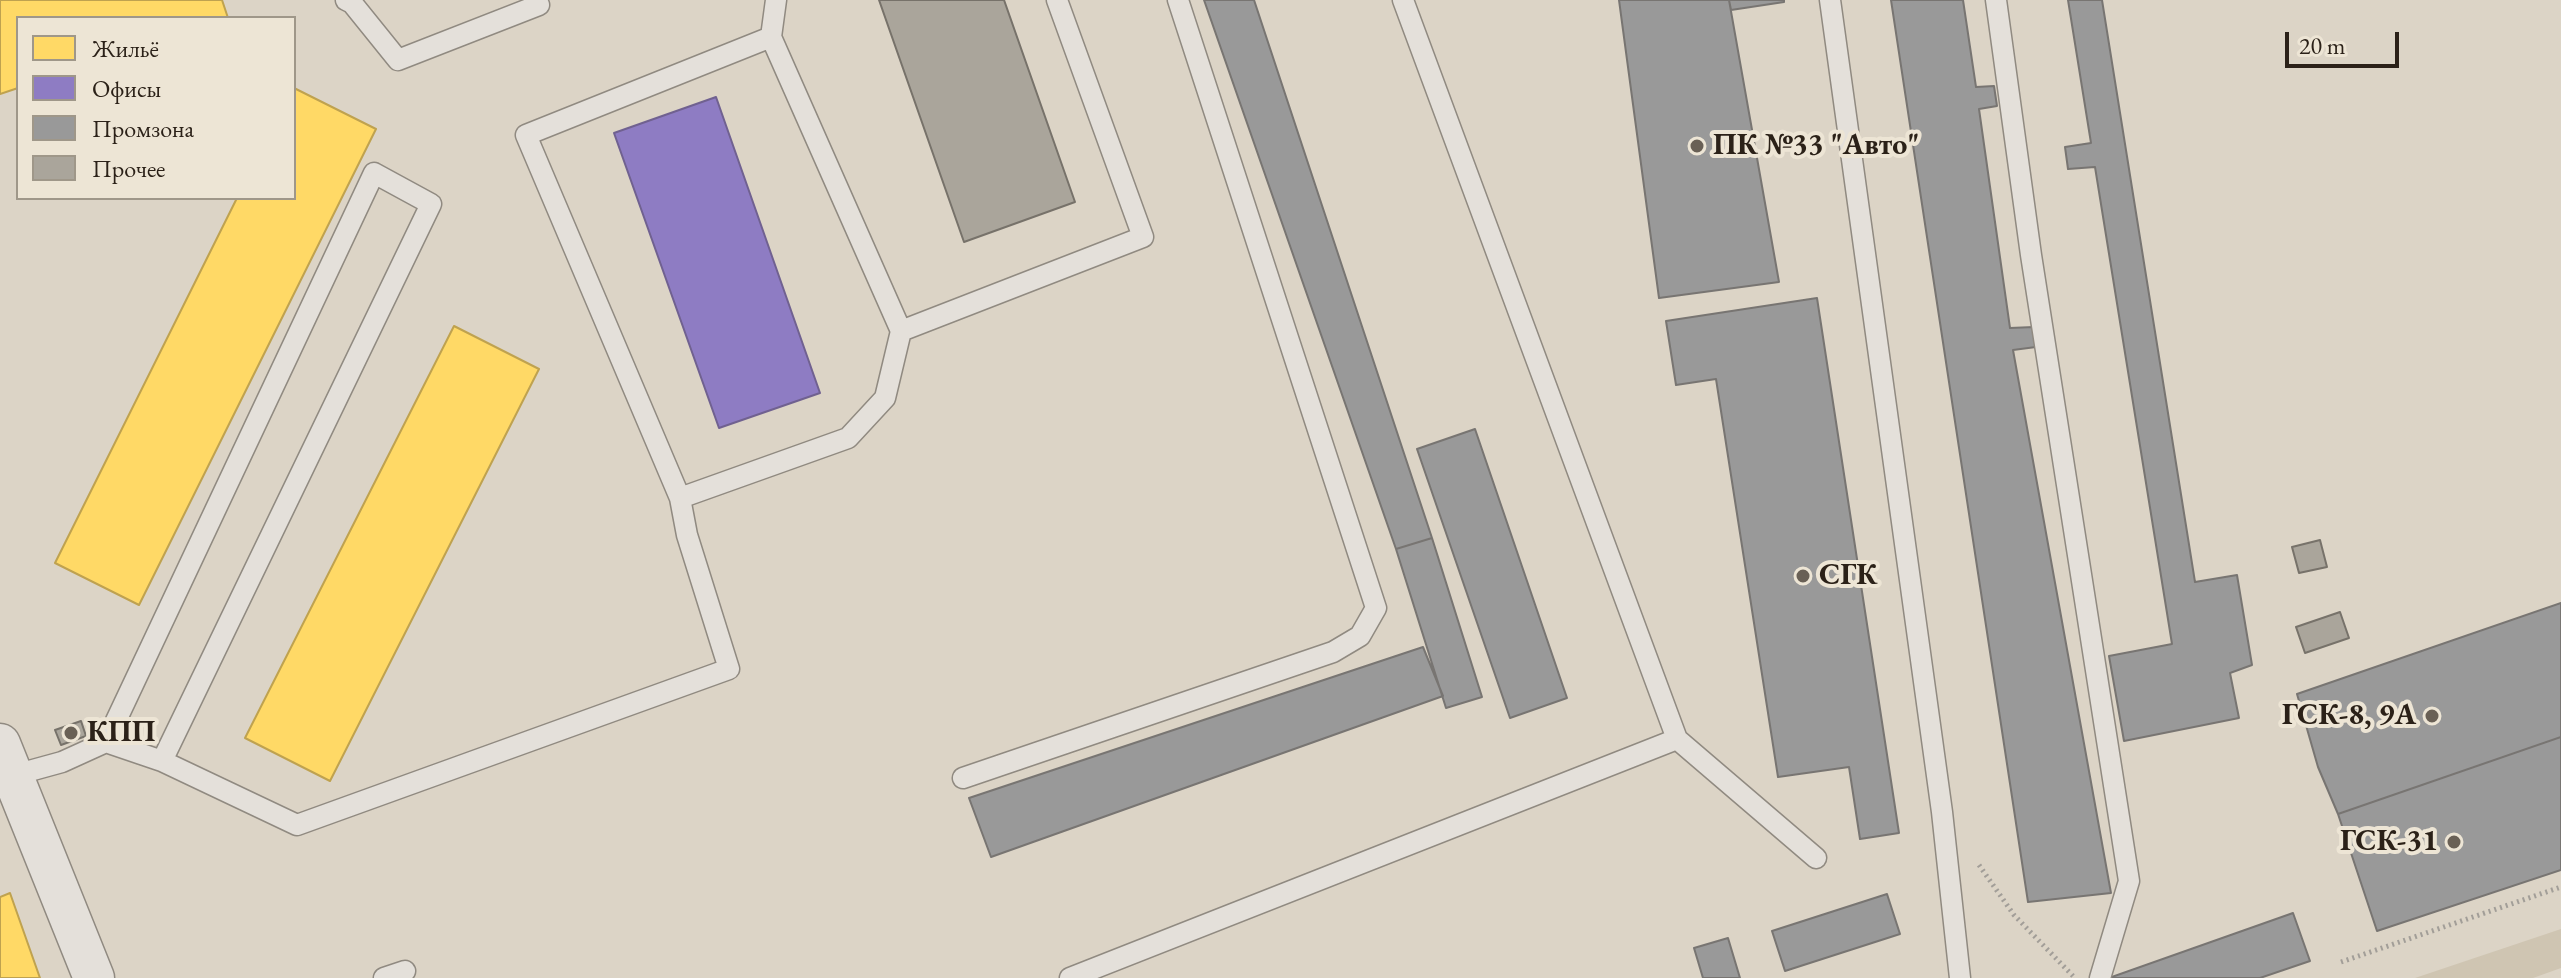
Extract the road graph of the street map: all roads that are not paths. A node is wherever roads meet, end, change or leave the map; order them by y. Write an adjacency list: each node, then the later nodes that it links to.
1 (346, 0): 2 (lane)
2 (537, 0)
3 (776, 0): 9 (lane)
4 (1057, 0): 10 (lane)
5 (1178, 0): 15 (lane)
6 (1403, 0): 12 (lane)
7 (1830, 0): 22 (lane)
8 (1996, 0): 23 (lane)
9 (771, 37): 10 (lane); 11 (lane)
10 (901, 331): 11 (lane)
11 (680, 498): 14 (lane)
12 (1677, 739): 17 (lane); 21 (lane)
13 (106, 742): 14 (lane); 14 (lane); 16 (lane)
14 (162, 761)
15 (963, 778)
16 (12, 785): 19 (street)
17 (1816, 858)
18 (405, 971): 20 (lane)
19 (94, 978)
20 (384, 978)
21 (1070, 978)
22 (1960, 978)
23 (2100, 978)

